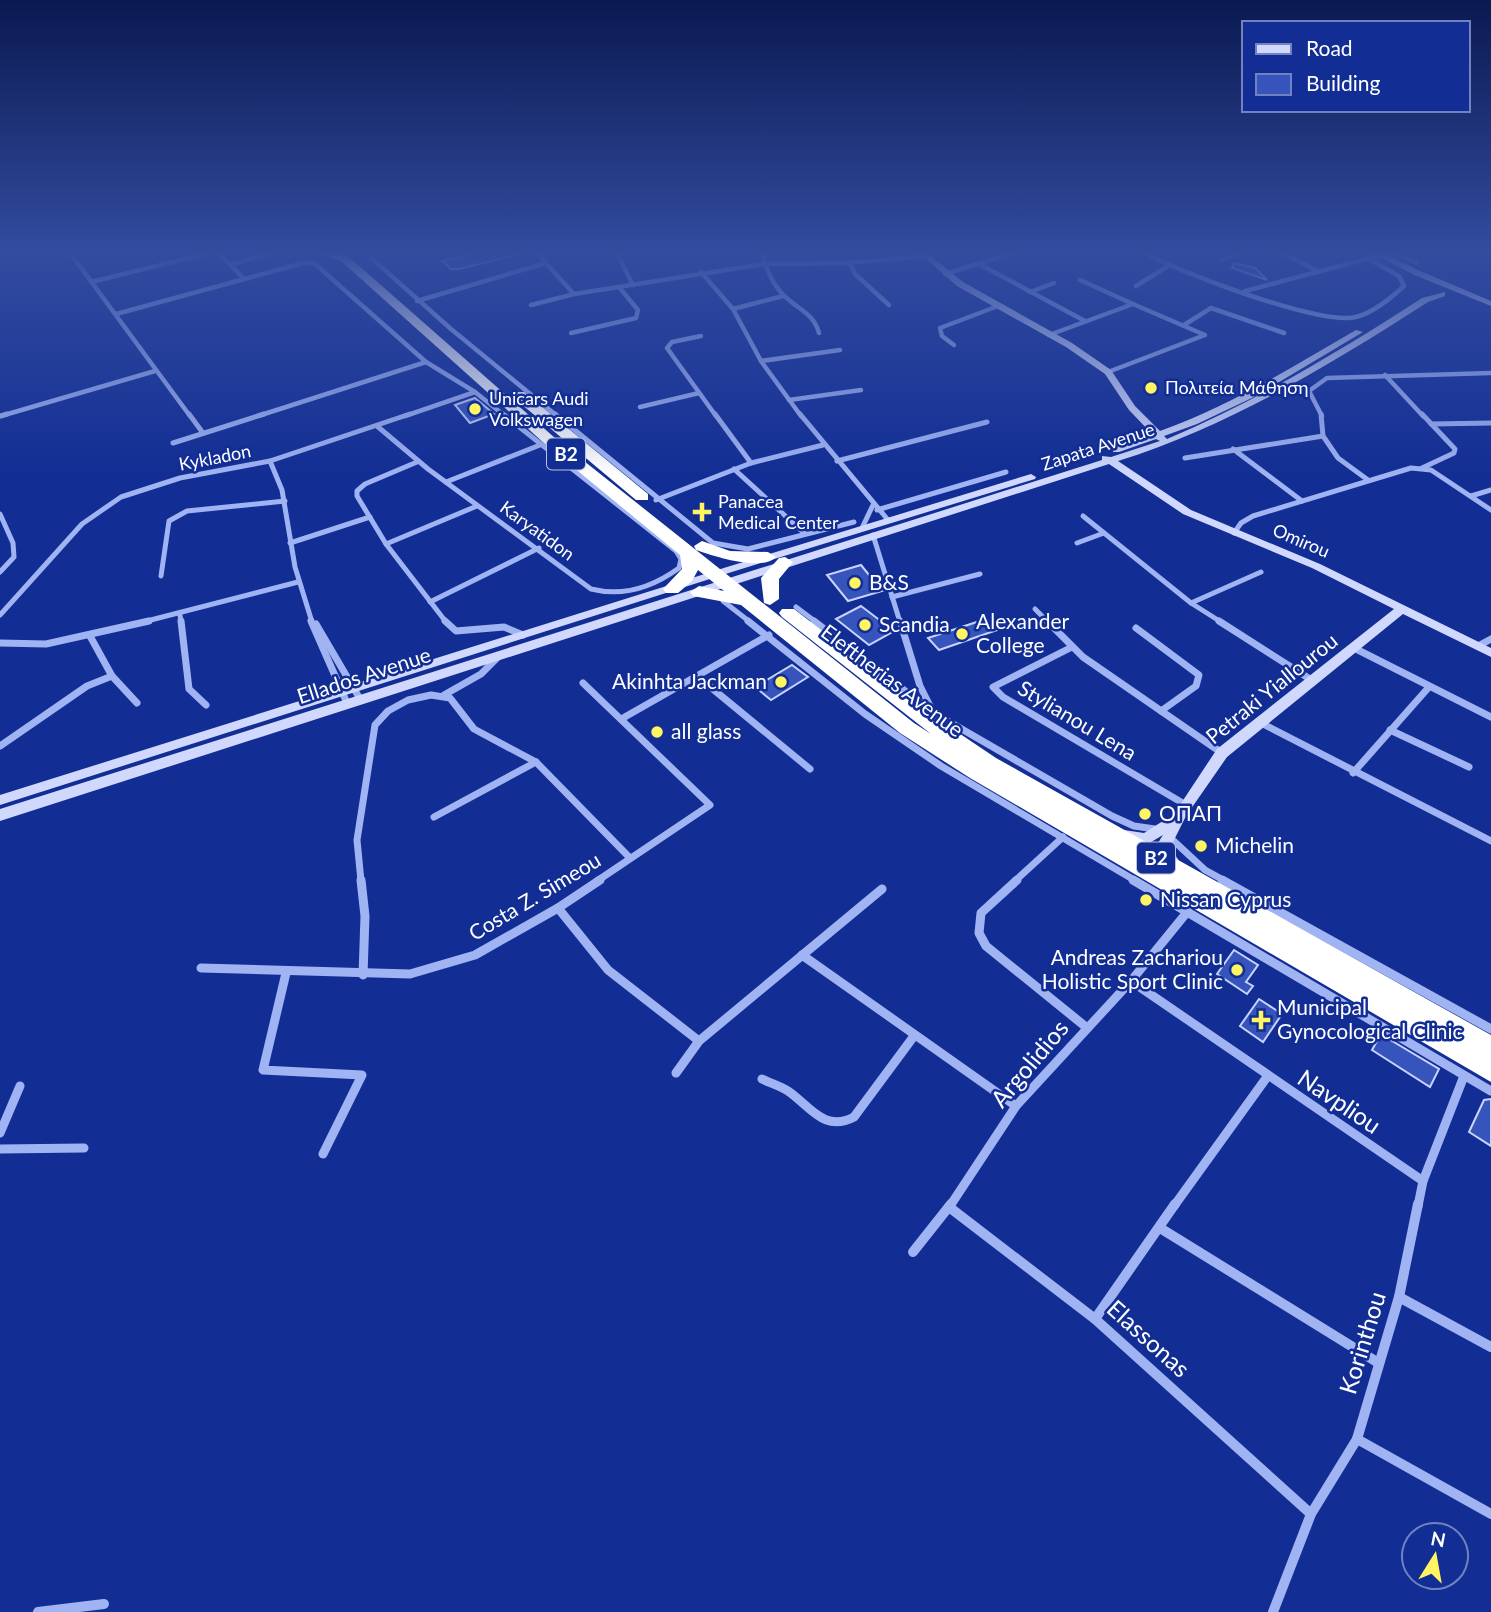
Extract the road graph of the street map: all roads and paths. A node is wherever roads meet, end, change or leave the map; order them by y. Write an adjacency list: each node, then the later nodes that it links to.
1 (124, 325): 27 (street)
2 (384, 325): 24 (street)
3 (419, 325): 81 (highway, Eleftherias Avenue / B2)
4 (437, 325): 22 (highway, Eleftherias Avenue / B2)
5 (443, 325): 22 (street)
6 (605, 325): 16 (street)
7 (742, 325): 25 (street)
8 (816, 325): 17 (street)
9 (947, 325): 21 (street)
10 (1032, 325): 19 (main road)
11 (1074, 325): 19 (street)
12 (1259, 325): 18 (street)
13 (1371, 325): 42 (main road, Zapata Avenue)
14 (1386, 325): 45 (main road, Zapata Avenue)
15 (1184, 326): 28 (street)
16 (571, 333)
17 (820, 333)
18 (1284, 334)
19 (1049, 335): 28 (main road)
20 (701, 336): 33 (street)
21 (954, 345)
22 (467, 348): 26 (highway, Eleftherias Avenue / B2)
23 (840, 350): 25 (street)
24 (426, 362): 32 (street); 41 (street)
25 (761, 362): 34 (street)
26 (488, 365): 62 (street); 81 (highway, Eleftherias Avenue / B2)
27 (155, 371): 36 (street); 41 (street)
28 (1108, 372): 42 (main road)
29 (1491, 373): 30 (street)
30 (1385, 375): 39 (street); 43 (street)
31 (861, 390): 34 (street)
32 (475, 392): 40 (street, Kykladon); 46 (street)
33 (699, 393): 35 (street); 54 (street)
34 (789, 400): 47 (street)
35 (640, 407)
36 (0, 416)
37 (987, 422): 52 (street)
38 (1491, 423): 39 (street)
39 (1432, 424): 55 (street)
40 (377, 426): 51 (street, Kykladon); 53 (street, Karyatidon)
41 (203, 433): 44 (street)
42 (1157, 435): 45 (main road); 49 (main road, Zapata Avenue)
43 (1323, 436): 48 (street); 58 (street)
44 (173, 443)
45 (1165, 443): 49 (main road, Zapata Avenue)
46 (540, 445): 59 (street); 81 (street)
47 (823, 445): 52 (street); 54 (street)
48 (1233, 449): 50 (street); 64 (street)
49 (1107, 458): 71 (main road, Zapata Avenue); 75 (main road, Omirou); 76 (main road, Zapata Avenue)
50 (1185, 458)
51 (270, 461): 63 (street); 99 (street, Kykladon)
52 (837, 461): 66 (street)
53 (417, 463): 59 (street, Karyatidon); 70 (street)
54 (751, 463): 56 (street)
55 (1422, 468): 58 (street); 61 (street)
56 (734, 469): 62 (street); 73 (street)
57 (1006, 472): 66 (street)
58 (1368, 480): 64 (street)
59 (446, 482): 65 (street, Karyatidon)
60 (1491, 490): 61 (street)
61 (1471, 496): 67 (street)
62 (656, 500): 73 (street)
63 (285, 501): 78 (street); 87 (street)
64 (1302, 501): 75 (street)
65 (477, 506): 79 (street); 80 (street, Karyatidon)
66 (875, 508): 71 (street); 72 (street)
67 (1491, 510)
68 (0, 514): 84 (street)
69 (1083, 516): 74 (street)
70 (370, 517): 78 (street); 79 (street)
71 (888, 520): 72 (main road, Zapata Avenue)
72 (858, 525): 73 (street); 82 (main road, Zapata Avenue)
73 (804, 533)
74 (1104, 533): 77 (street); 95 (street)
75 (1234, 533): 98 (main road, Omirou)
76 (873, 535): 83 (main road, Zapata Avenue); 92 (street)
77 (1077, 542)
78 (290, 543): 89 (street)
79 (386, 544): 94 (street)
80 (539, 548): 81 (street, Karyatidon); 94 (street)
81 (688, 550): 82 (highway); 88 (highway, Eleftherias Avenue / B2); 90 (highway)
82 (768, 557): 88 (main road, Zapata Avenue)
83 (785, 562): 88 (main road, Zapata Avenue); 93 (highway)
84 (0, 572)
85 (1261, 572): 95 (street)
86 (980, 574): 92 (street)
87 (161, 576)
88 (727, 581): 90 (main road, Ellados Avenue); 91 (main road, Ellados Avenue); 93 (highway, Eleftherias Avenue / B2); 104 (street)
89 (299, 582): 100 (street); 101 (street)
90 (672, 589): 103 (main road, Ellados Avenue)
91 (699, 592): 93 (highway); 112 (main road, Ellados Avenue)
92 (892, 597): 124 (street)
93 (762, 601): 117 (highway, Eleftherias Avenue / B2); 139 (highway, Eleftherias Avenue / B2)
94 (430, 602): 103 (street)
95 (1191, 603): 115 (street)
96 (796, 607): 124 (street)
97 (1035, 609): 109 (street)
98 (1402, 609): 108 (main road, Omirou); 110 (main road, Petraki Yiallourou)
99 (0, 615)
100 (180, 615): 105 (street); 122 (street)
101 (314, 620): 119 (street); 119 (street)
102 (1136, 628): 123 (street)
103 (523, 635): 119 (main road, Ellados Avenue)
104 (769, 635): 114 (street); 117 (street)
105 (90, 636): 107 (street); 113 (street)
106 (1491, 639): 108 (street)
107 (0, 643)
108 (1478, 646): 111 (main road, Omirou)
109 (1072, 647): 123 (street); 136 (street, Stylianou Lena)
110 (1354, 648): 115 (main road, Petraki Yiallourou); 118 (street)
111 (1491, 653)
112 (500, 655): 119 (main road, Ellados Avenue); 120 (street)
113 (112, 676): 121 (street); 129 (street)
114 (697, 676): 126 (street); 133 (street)
115 (1313, 681): 127 (main road, Petraki Yiallourou)
116 (583, 683): 126 (street)
117 (839, 683): 141 (street); 158 (highway, Eleftherias Avenue / B2)
118 (1429, 687): 125 (street); 128 (street)
119 (351, 695): 135 (main road, Ellados Avenue); 137 (main road, Ellados Avenue)
120 (444, 695): 131 (street); 151 (street)
121 (137, 704)
122 (206, 705)
123 (1161, 711): 130 (street)
124 (934, 713): 140 (street)
125 (1491, 717)
126 (623, 718): 143 (street, Costa Z. Simeou)
127 (1261, 723): 130 (main road, Petraki Yiallourou); 134 (street)
128 (1390, 730): 132 (street); 134 (street)
129 (0, 746)
130 (1222, 753): 136 (main road, Petraki Yiallourou)
131 (536, 762): 138 (street); 143 (street)
132 (1469, 767)
133 (810, 769)
134 (1353, 773): 142 (street)
135 (0, 800)
136 (1183, 809): 140 (main road, Petraki Yiallourou)
137 (0, 815)
138 (434, 817)
139 (1103, 828): 140 (main road); 144 (highway, Eleftherias Avenue / B2)
140 (1165, 832): 144 (main road); 154 (street)
141 (1063, 838): 147 (street); 153 (street)
142 (1491, 841)
143 (630, 858): 146 (street, Costa Z. Simeou)
144 (1180, 872): 157 (highway, Eleftherias Avenue / B2)
145 (882, 889): 148 (street)
146 (558, 908): 151 (street, Costa Z. Simeou); 156 (street)
147 (1188, 911): 152 (street, Argolidios); 160 (street)
148 (802, 955): 155 (street); 156 (street)
149 (201, 968): 150 (street, Costa Z. Simeou)
150 (286, 973): 151 (street, Costa Z. Simeou); 169 (street)
151 (363, 975)
152 (1131, 981): 153 (street, Argolidios); 161 (street, Navpliou)
153 (1086, 1027): 165 (street, Argolidios)
154 (1491, 1029)
155 (914, 1036): 162 (street); 165 (street)
156 (699, 1041): 159 (street)
157 (1491, 1048)
158 (1491, 1070)
159 (676, 1073)
160 (1464, 1076): 164 (street); 170 (street, Korinthou)
161 (1268, 1077): 170 (street, Navpliou); 172 (street)
162 (762, 1079)
163 (20, 1086): 166 (street)
164 (1491, 1091)
165 (1016, 1106): 171 (street, Argolidios)
166 (0, 1133)
167 (84, 1148): 168 (street)
168 (0, 1149)
169 (323, 1154)
170 (1423, 1181): 174 (street, Korinthou)
171 (949, 1207): 173 (street, Argolidios); 175 (street, Elassonas)
172 (1160, 1228): 175 (street); 177 (street)
173 (913, 1252)
174 (1399, 1297): 176 (street); 177 (street, Korinthou)
175 (1095, 1319): 179 (street, Elassonas)
176 (1491, 1347)
177 (1377, 1362): 178 (street, Korinthou)
178 (1357, 1439): 179 (street, Korinthou); 180 (street)
179 (1311, 1514): 183 (street, Korinthou)
180 (1491, 1514)
181 (104, 1604): 182 (street)
182 (38, 1612)
183 (1273, 1612)

